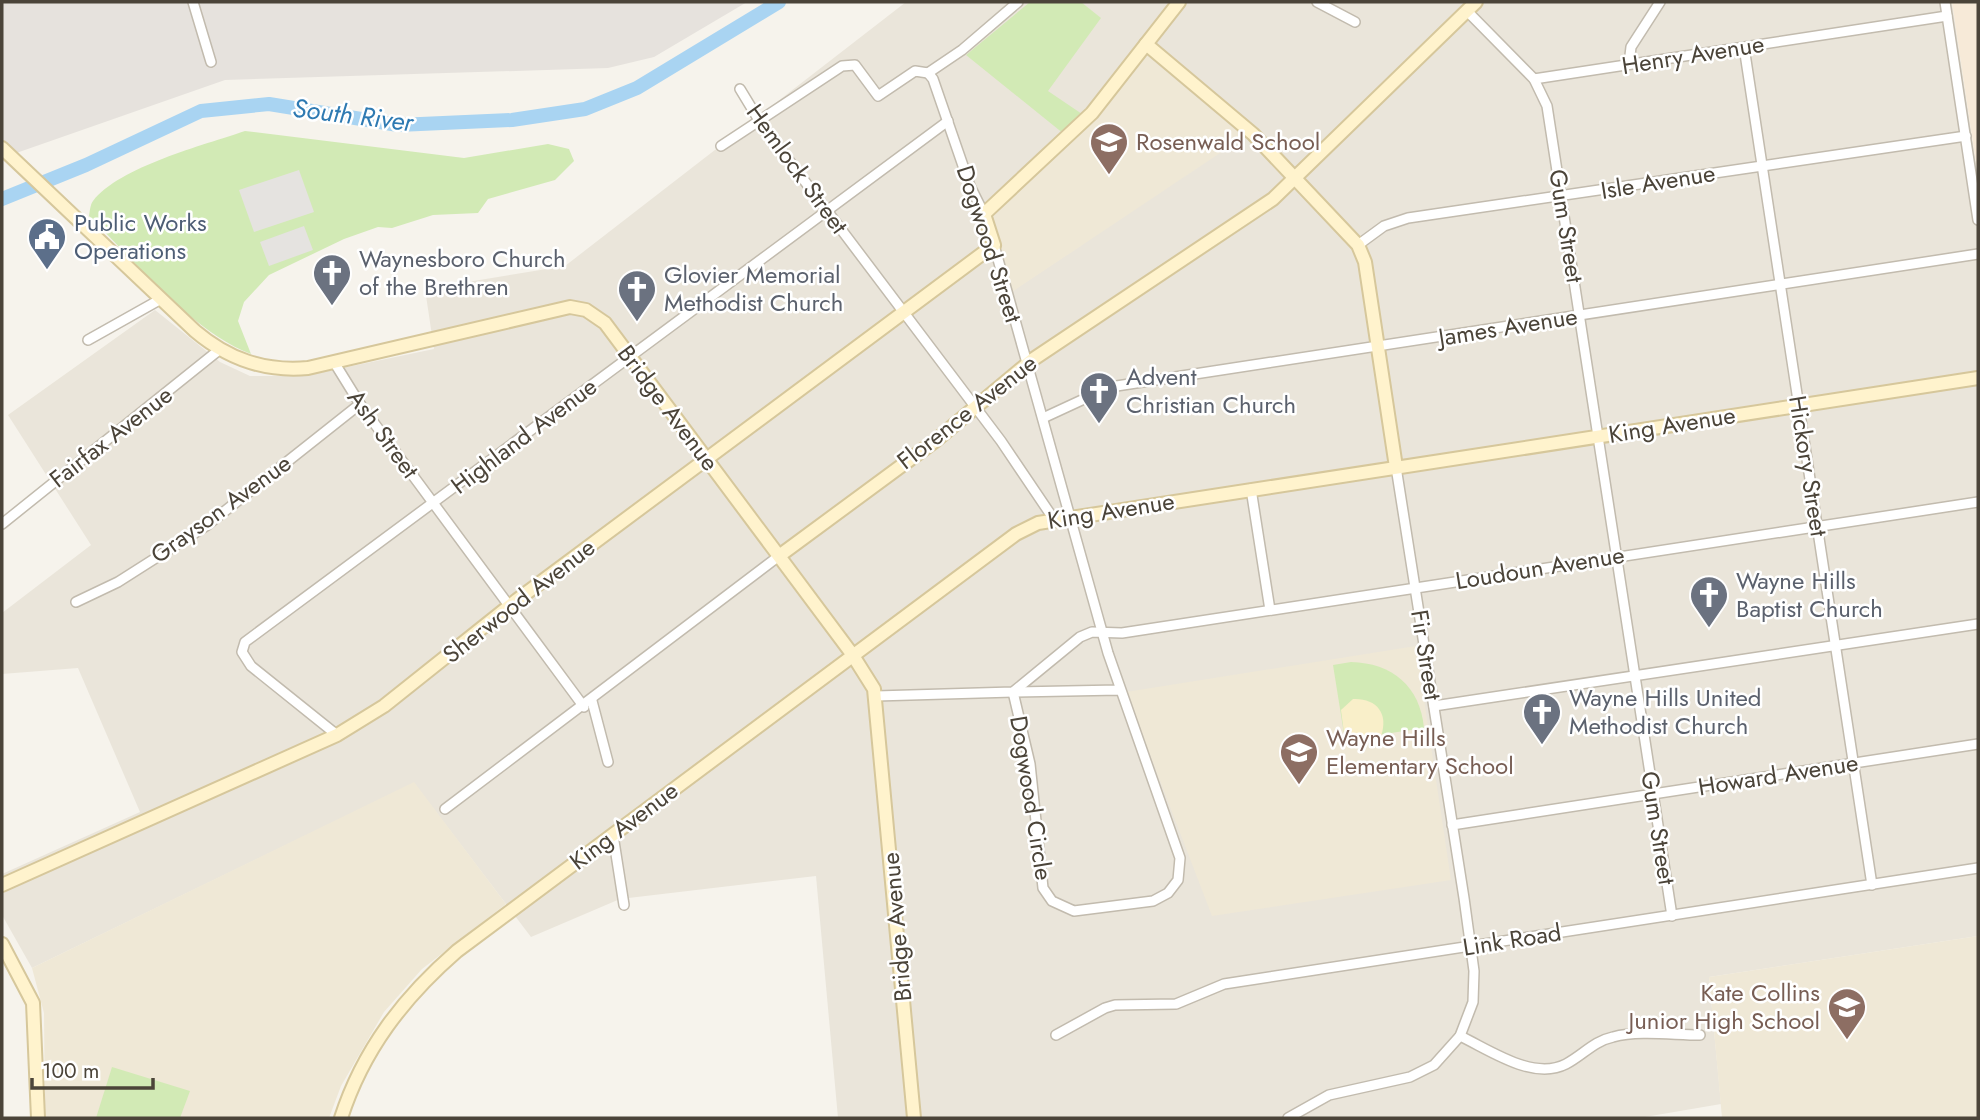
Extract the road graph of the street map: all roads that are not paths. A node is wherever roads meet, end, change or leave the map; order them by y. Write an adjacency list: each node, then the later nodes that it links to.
1 (193, 2): 13 (street)
2 (1018, 2): 15 (street)
3 (1179, 2): 11 (street)
4 (1317, 2): 10 (street)
5 (1476, 2): 8 (street, Florence Avenue)
6 (1660, 2): 14 (street)
7 (1945, 2): 9 (street)
8 (1466, 11): 16 (street); 24 (street, Florence Avenue)
9 (1947, 16): 12 (street, Henry Avenue); 20 (street)
10 (1355, 22)
11 (1146, 44): 24 (street); 27 (street)
12 (1744, 47): 14 (street, Henry Avenue); 23 (street, Hickory Street)
13 (211, 62)
14 (1629, 64): 16 (street, Henry Avenue)
15 (928, 73): 18 (street, Dogwood Street); 19 (street)
16 (1534, 79): 25 (street, Gum Street)
17 (740, 89): 19 (street, Hemlock Street)
18 (948, 121): 26 (street, Highland Avenue); 27 (street, Dogwood Street)
19 (760, 122): 21 (street); 26 (street, Hemlock Street)
20 (1966, 136): 23 (street, Isle Avenue); 28 (street)
21 (722, 145)
22 (2, 148): 33 (street, Bridge Avenue)
23 (1762, 166): 25 (street, Isle Avenue); 32 (street, Hickory Street)
24 (1296, 178): 30 (street); 41 (street, Florence Avenue)
25 (1561, 195): 30 (street, Isle Avenue); 35 (street, Gum Street)
26 (827, 211): 34 (street, Hemlock Street); 39 (street, Highland Avenue)
27 (984, 214): 29 (street, Dogwood Street)
28 (1978, 220)
29 (994, 245): 34 (street, Sherwood Avenue); 41 (street, Dogwood Street)
30 (1358, 245): 37 (street, Fir Street)
31 (1978, 254): 32 (street, James Avenue)
32 (1782, 285): 35 (street, James Avenue); 44 (street, Hickory Street)
33 (161, 299): 36 (street); 38 (street, Bridge Avenue)
34 (903, 312): 45 (street, Hemlock Street); 48 (street, Sherwood Avenue)
35 (1580, 316): 37 (street, James Avenue); 47 (street, Gum Street)
36 (88, 340)
37 (1378, 346): 46 (street, James Avenue); 49 (street, Fir Street)
38 (219, 350): 40 (street, Bridge Avenue); 55 (street, Fairfax Avenue)
39 (631, 358): 40 (street, Bridge Avenue); 48 (street, Bridge Avenue); 52 (street, Highland Avenue)
40 (334, 362): 43 (street, Ash Street)
41 (1027, 365): 45 (street, Florence Avenue); 46 (street, Dogwood Street)
42 (1978, 378): 44 (street, King Avenue)
43 (360, 404): 52 (street, Ash Street); 60 (street, Grayson Avenue)
44 (1798, 406): 47 (street, King Avenue); 56 (street, Hickory Street)
45 (975, 408): 54 (street, Hemlock Street); 57 (street, Florence Avenue)
46 (1043, 418): 53 (street, Dogwood Street)
47 (1599, 436): 49 (street, King Avenue); 58 (street, Gum Street)
48 (706, 459): 57 (street, Bridge Avenue); 61 (street, Sherwood Avenue)
49 (1396, 467): 50 (street, King Avenue); 59 (street, Fir Street)
50 (1251, 489): 53 (street, King Avenue); 62 (street)
51 (1978, 502): 56 (street, Loudoun Avenue)
52 (433, 503): 61 (street, Ash Street); 74 (street, Highland Avenue)
53 (1069, 516): 54 (street, King Avenue); 64 (street, Dogwood Street)
54 (1053, 518): 66 (street, King Avenue)
55 (2, 524)
56 (1817, 525): 58 (street, Loudoun Avenue); 65 (street, Hickory Street)
57 (779, 556): 66 (street, Bridge Avenue); 71 (street, Florence Avenue)
58 (1616, 557): 59 (street, Loudoun Avenue); 67 (street, Gum Street)
59 (1415, 588): 62 (street, Loudoun Avenue); 72 (street, Fir Street)
60 (76, 602)
61 (510, 606): 73 (street, Ash Street); 74 (street, Sherwood Avenue)
62 (1270, 610): 64 (street, Loudoun Avenue)
63 (1978, 624): 65 (street)
64 (1102, 632): 68 (street, Dogwood Street); 69 (street)
65 (1835, 645): 67 (street); 77 (street, Hickory Street)
66 (852, 654): 70 (street, Bridge Avenue); 81 (street, King Avenue)
67 (1636, 675): 72 (street); 78 (street, Gum Street)
68 (1119, 690): 69 (street); 69 (street, Dogwood Circle)
69 (1013, 692): 70 (street)
70 (876, 696): 94 (street, Bridge Avenue)
71 (592, 701): 73 (street, Florence Avenue); 76 (street)
72 (1434, 706): 80 (street, Fir Street)
73 (584, 707): 79 (street, Florence Avenue)
74 (337, 735): 83 (street, Sherwood Avenue)
75 (1978, 744): 77 (street, Howard Avenue)
76 (608, 762)
77 (1854, 764): 78 (street, Howard Avenue); 84 (street, Hickory Street)
78 (1653, 795): 80 (street, Howard Avenue); 86 (street, Gum Street)
79 (445, 809)
80 (1452, 825): 88 (street, Fir Street)
81 (613, 835): 85 (street); 93 (street, King Avenue)
82 (1978, 868): 84 (street, Link Road)
83 (2, 885)
84 (1872, 885): 86 (street, Link Road)
85 (624, 905)
86 (1672, 916): 88 (street, Link Road)
87 (2, 944): 92 (street)
88 (1470, 946): 89 (street, Link Road); 91 (street, Fir Street)
89 (1056, 1035)
90 (1700, 1035): 91 (street)
91 (1460, 1036): 95 (street, Fir Street)
92 (38, 1118)
93 (341, 1118)
94 (914, 1118)
95 (1288, 1118)

